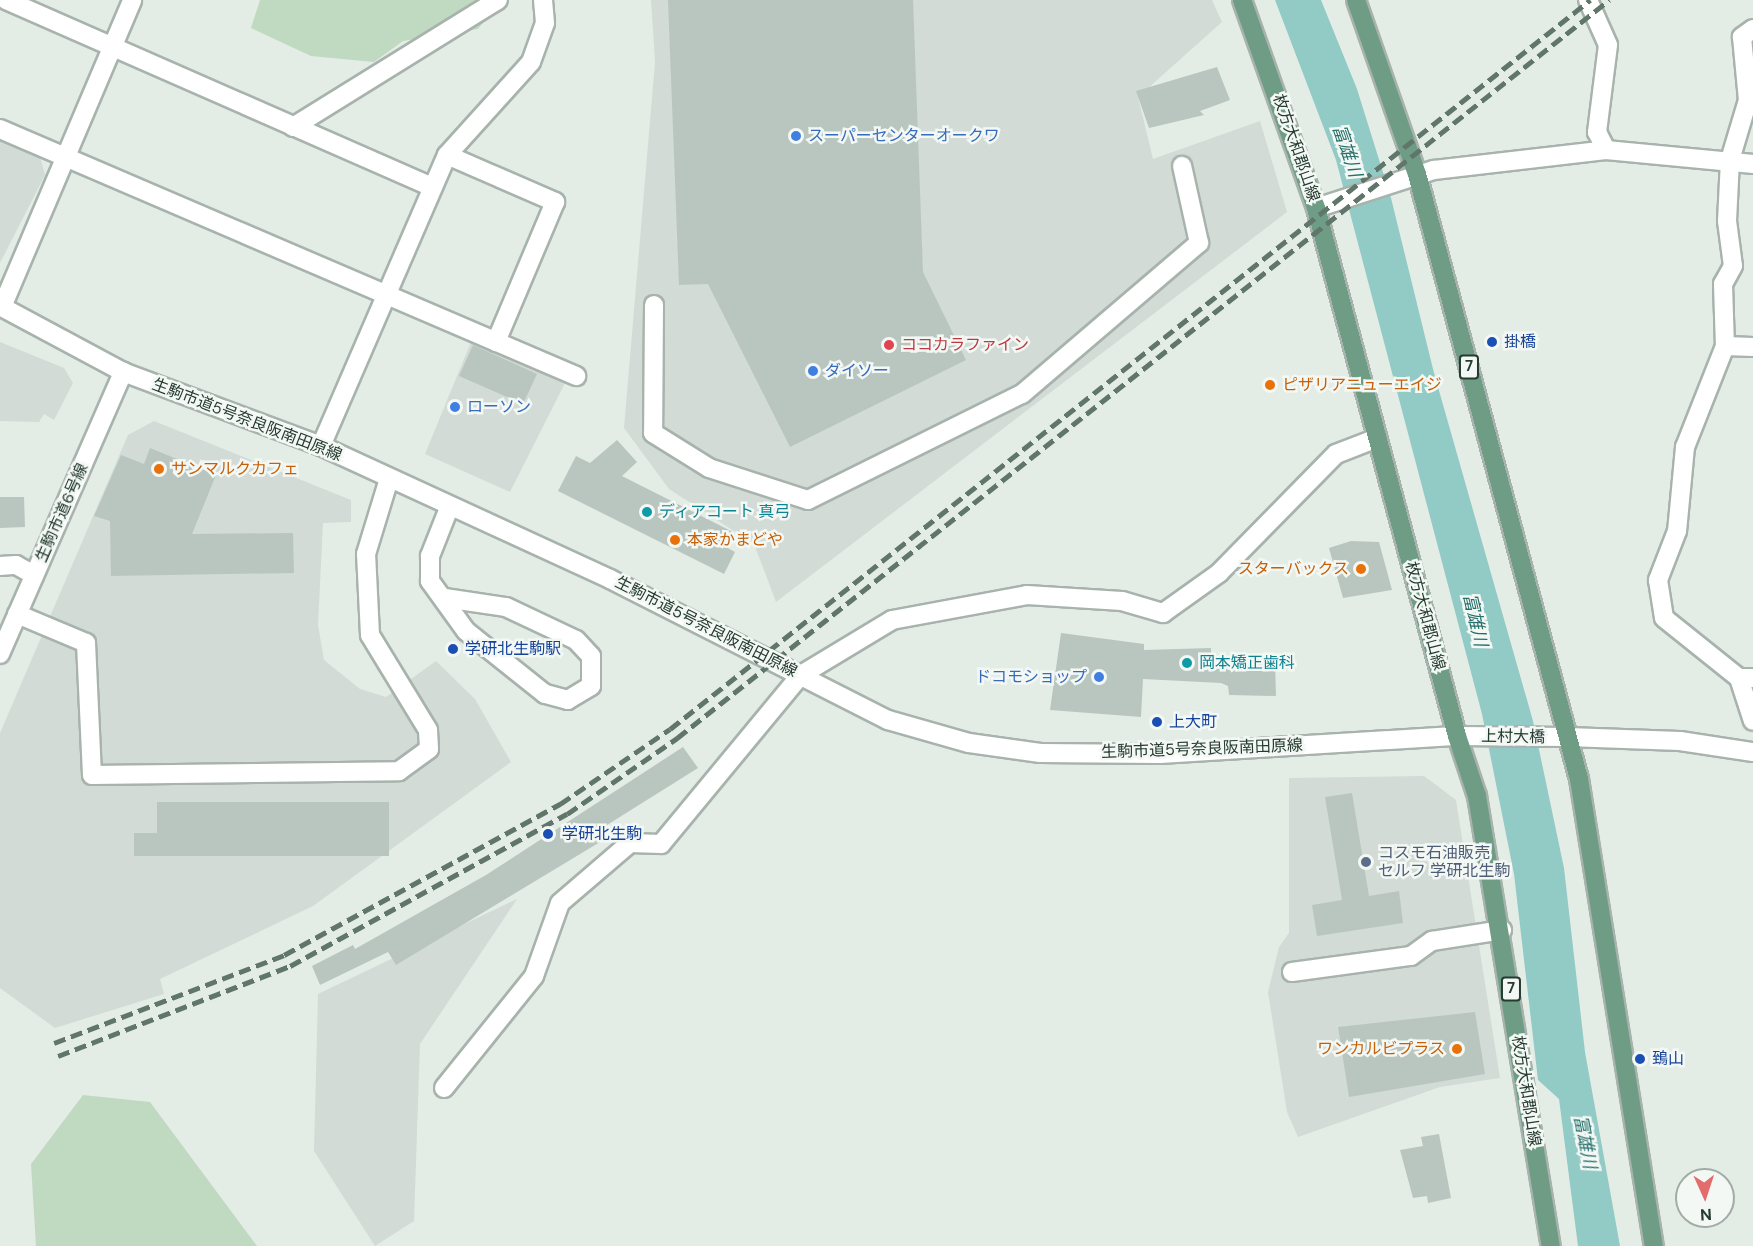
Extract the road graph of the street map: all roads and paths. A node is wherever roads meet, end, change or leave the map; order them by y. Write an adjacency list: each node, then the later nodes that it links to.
1 (6, 0): 9 (street)
2 (132, 0): 9 (street)
3 (498, 0): 10 (street)
4 (543, 0): 13 (street)
5 (1242, 0): 20 (main road, 枚方大和郡山線 / 7)
6 (1356, 0): 18 (main road, 7)
7 (1588, 0): 12 (street)
8 (1753, 29): 15 (street)
9 (111, 48): 10 (street); 14 (street)
10 (293, 127): 19 (street)
11 (0, 129): 14 (street)
12 (1606, 150): 15 (street); 18 (street)
13 (447, 155): 19 (street); 24 (street)
14 (63, 156): 21 (street); 23 (street)
15 (1730, 160): 16 (street); 25 (street)
16 (1753, 164)
17 (1182, 166): 22 (street)
18 (1417, 174): 20 (street); 42 (main road, 7)
19 (433, 187): 21 (street)
20 (1316, 208): 29 (main road, 枚方大和郡山線 / 7)
21 (387, 293): 24 (street); 30 (street)
22 (654, 305)
23 (1, 307): 27 (street, 生駒市道5号奈良阪南田原線)
24 (495, 342): 28 (street)
25 (1725, 346): 26 (street); 39 (street)
26 (1753, 347)
27 (123, 372): 30 (street, 生駒市道5号奈良阪南田原線); 34 (street, 生駒市道6号線)
28 (576, 376)
29 (1377, 438): 38 (street); 41 (main road, 枚方大和郡山線 / 7)
30 (321, 446): 31 (street, 生駒市道5号奈良阪南田原線)
31 (389, 479): 32 (street, 生駒市道5号奈良阪南田原線); 36 (street)
32 (449, 508): 35 (street); 38 (street, 生駒市道5号奈良阪南田原線)
33 (0, 566): 34 (street)
34 (34, 575): 36 (street, 生駒市道6号線)
35 (445, 598): 35 (street)
36 (17, 614): 37 (street, 生駒市道6号線)
37 (0, 654)
38 (801, 675): 41 (street, 生駒市道5号奈良阪南田原線); 46 (street)
39 (1746, 678): 40 (street)
40 (1753, 721)
41 (1457, 736): 42 (street, 上村大橋); 44 (main road, 枚方大和郡山線 / 7)
42 (1568, 737): 43 (street); 48 (main road, 7)
43 (1753, 752)
44 (1502, 930): 45 (street); 47 (main road, 枚方大和郡山線 / 7)
45 (1292, 972)
46 (444, 1088)
47 (1551, 1246)
48 (1654, 1246)

